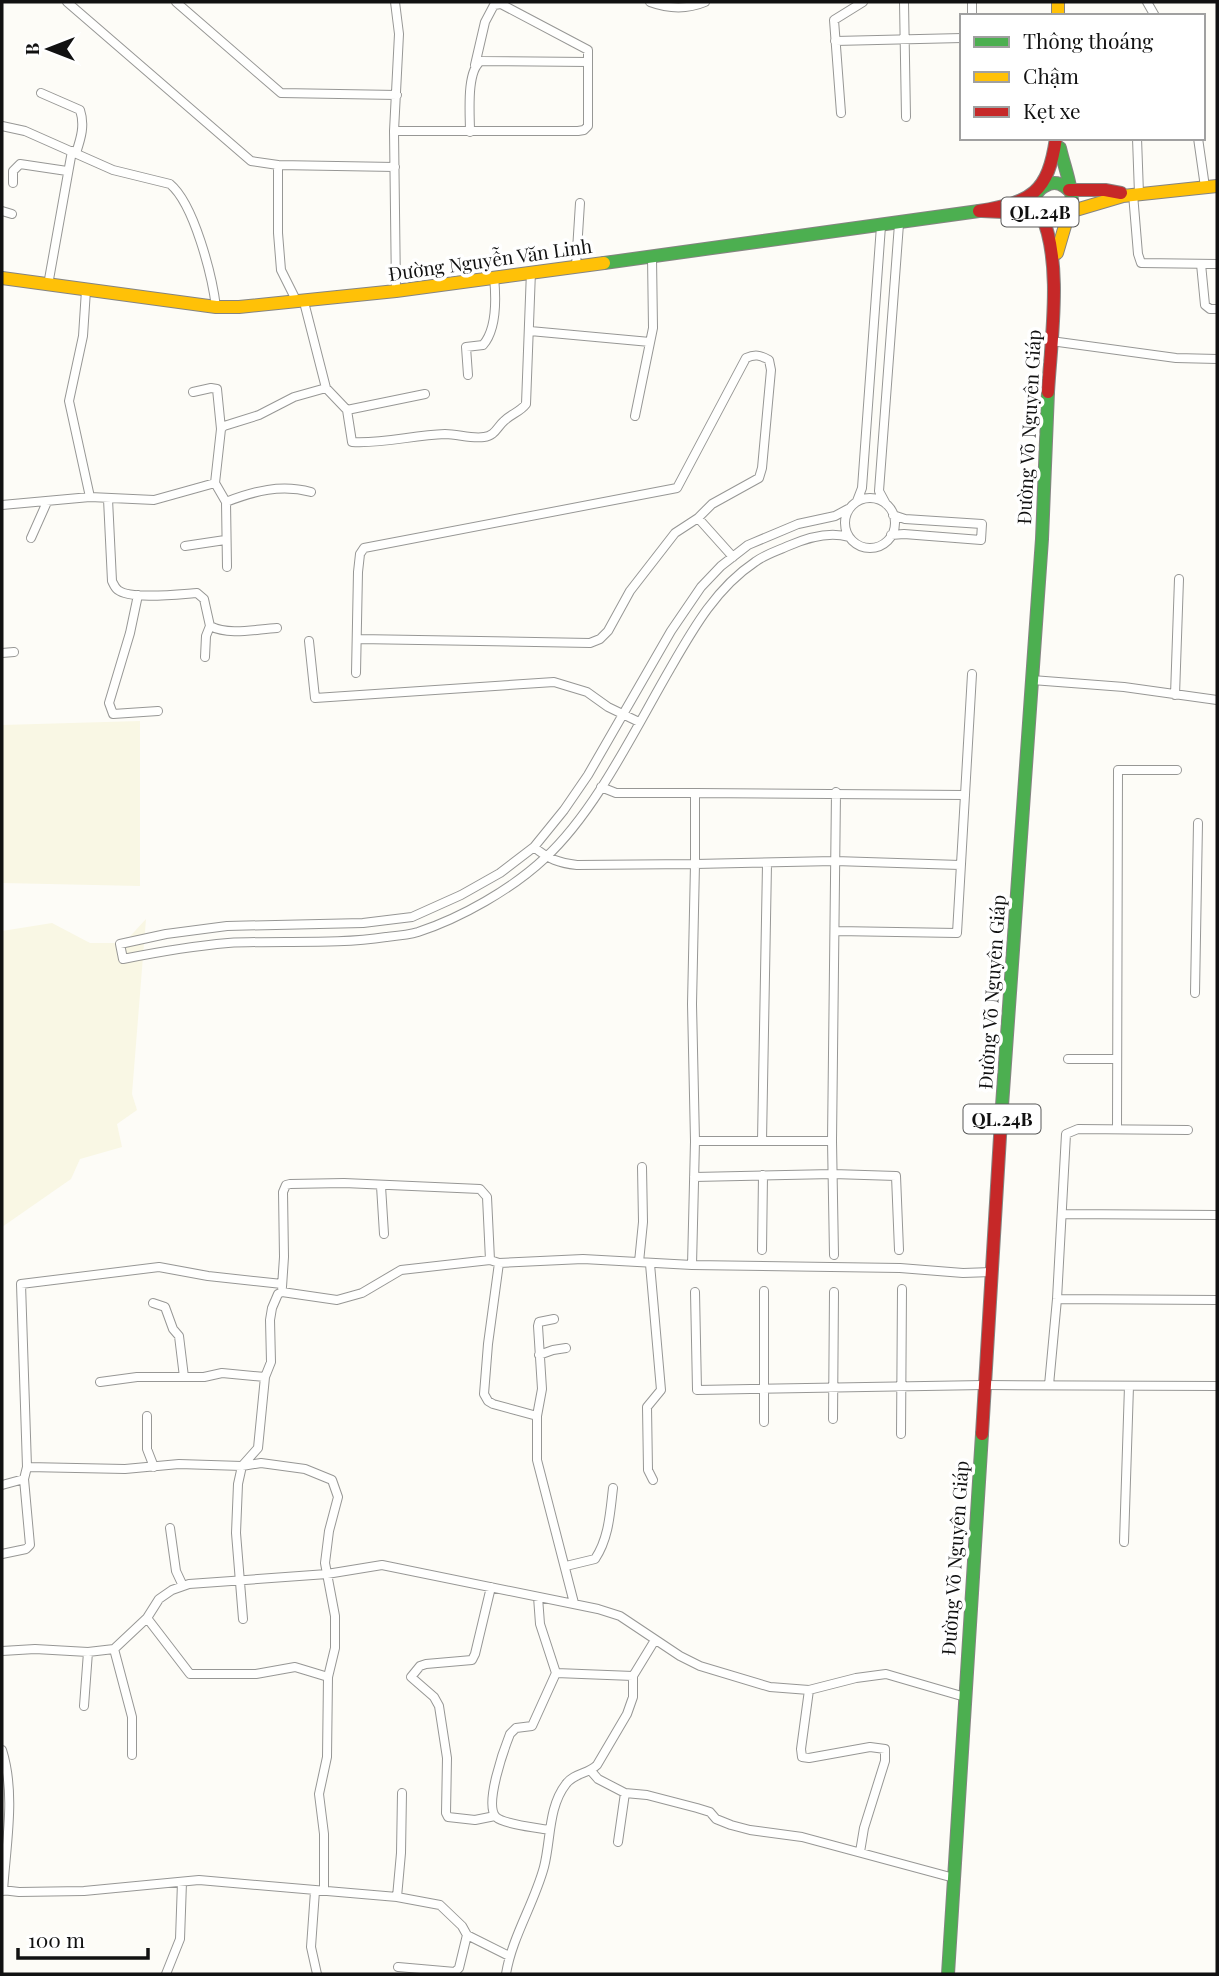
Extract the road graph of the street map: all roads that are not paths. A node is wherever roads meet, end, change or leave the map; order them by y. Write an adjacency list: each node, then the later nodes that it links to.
1 (67, 2): 25 (street)
2 (176, 2): 14 (street)
3 (395, 2): 14 (street)
4 (650, 2): 5 (street)
5 (705, 2)
6 (863, 2): 10 (street)
7 (904, 2): 8 (street)
8 (906, 38): 9 (street); 10 (street); 16 (street)
9 (960, 38)
10 (835, 41): 15 (street)
11 (588, 62): 12 (street); 12 (street); 19 (street)
12 (475, 65): 19 (street)
13 (41, 93): 24 (street)
14 (397, 95): 18 (street)
15 (841, 113)
16 (906, 117)
17 (2, 126): 24 (street)
18 (394, 131): 19 (street); 26 (street)
19 (470, 132)
20 (1058, 140): 30 (main road)
21 (1058, 140): 31 (main road)
22 (1137, 140): 32 (street)
23 (1199, 140): 29 (street)
24 (74, 152): 27 (street); 53 (street)
25 (278, 165): 26 (street); 52 (street)
26 (395, 167): 51 (street)
27 (67, 171): 28 (street); 49 (street)
28 (13, 183)
29 (1211, 187): 32 (main road, QL.24B)
30 (1041, 189): 31 (main road, QL.24B); 35 (main road, Đường Nguyễn Văn Linh); 37 (main road, QL.24B)
31 (1069, 190): 32 (main road, QL.24B); 36 (main road, QL.24B)
32 (1134, 194): 36 (main road, QL.24B); 43 (street)
33 (580, 203): 45 (street)
34 (2, 211): 38 (street)
35 (982, 211): 37 (main road, Đường Nguyễn Văn Linh); 39 (main road, Đường Nguyễn Văn Linh)
36 (1069, 212): 37 (main road, QL.24B); 42 (main road, Đường Võ Nguyên Giáp)
37 (1041, 214): 42 (main road, Đường Võ Nguyên Giáp)
38 (12, 215)
39 (899, 224): 40 (main road, Đường Nguyễn Văn Linh); 56 (street)
40 (881, 226): 41 (main road, Đường Nguyễn Văn Linh); 55 (street)
41 (652, 257): 45 (main road, Đường Nguyễn Văn Linh); 59 (street)
42 (1054, 264): 58 (main road, Đường Võ Nguyên Giáp / QL.24B)
43 (1201, 264): 44 (street); 54 (street)
44 (1217, 264)
45 (576, 266): 46 (main road, Đường Nguyễn Văn Linh)
46 (531, 271): 47 (main road, Đường Nguyễn Văn Linh); 57 (street)
47 (494, 277): 51 (main road, Đường Nguyễn Văn Linh); 61 (street)
48 (2, 278): 49 (main road, Đường Nguyễn Văn Linh)
49 (48, 285): 50 (main road, Đường Nguyễn Văn Linh)
50 (86, 290): 53 (main road, Đường Nguyễn Văn Linh); 70 (street)
51 (396, 291): 52 (main road, Đường Nguyễn Văn Linh)
52 (301, 302): 53 (main road, Đường Nguyễn Văn Linh); 62 (street)
53 (216, 307)
54 (1217, 309)
55 (874, 319): 56 (street); 72 (street)
56 (892, 322): 75 (street)
57 (530, 331): 59 (street); 65 (street)
58 (1051, 341): 60 (street); 100 (main road, Đường Võ Nguyên Giáp / QL.24B)
59 (650, 342): 66 (street)
60 (1217, 359)
61 (468, 375)
62 (326, 388): 65 (street); 67 (street)
63 (193, 392): 67 (street)
64 (425, 394): 65 (street)
65 (347, 410)
66 (635, 416)
67 (221, 429): 68 (street)
68 (215, 483): 71 (street); 74 (street)
69 (311, 492): 74 (street)
70 (90, 497): 71 (street); 73 (street)
71 (108, 499): 90 (street)
72 (857, 501): 75 (street); 77 (street)
73 (47, 502): 76 (street); 82 (street)
74 (226, 502): 83 (street)
75 (886, 504): 78 (street)
76 (2, 505)
77 (848, 509): 81 (street); 85 (street)
78 (893, 515): 80 (street); 80 (street)
79 (698, 518): 85 (street); 93 (street); 93 (street)
80 (891, 535): 81 (street)
81 (849, 537): 89 (street)
82 (31, 538)
83 (225, 540): 84 (street); 86 (street)
84 (185, 546)
85 (733, 557): 87 (street)
86 (227, 567)
87 (711, 577): 89 (street); 104 (street)
88 (1179, 579): 101 (street)
89 (722, 590): 105 (street)
90 (138, 595): 91 (street); 103 (street)
91 (210, 626): 92 (street); 97 (street)
92 (277, 628)
93 (358, 639): 98 (street)
94 (309, 641): 104 (street)
95 (14, 652): 96 (street)
96 (2, 653)
97 (205, 657)
98 (356, 673)
99 (972, 674): 110 (street)
100 (1032, 680): 101 (street); 142 (main road, Đường Võ Nguyên Giáp / QL.24B)
101 (1175, 695): 102 (street)
102 (1217, 700)
103 (159, 711)
104 (623, 714): 105 (street); 112 (street)
105 (639, 722): 107 (street)
106 (1177, 770): 121 (street)
107 (601, 787): 109 (street); 113 (street)
108 (836, 792): 109 (street); 110 (street); 114 (street)
109 (695, 793): 115 (street)
110 (965, 795): 117 (street)
111 (1198, 822): 119 (street)
112 (534, 847): 113 (street); 113 (street)
113 (546, 858): 115 (street)
114 (835, 861): 116 (street); 117 (street); 118 (street)
115 (695, 864): 116 (street); 126 (street)
116 (767, 864): 124 (street)
117 (960, 865): 118 (street)
118 (835, 932): 125 (street)
119 (1195, 993)
120 (1068, 1059): 121 (street)
121 (1117, 1059): 122 (street)
122 (1117, 1129): 123 (street); 132 (street)
123 (1188, 1130)
124 (762, 1141): 125 (street); 126 (street)
125 (832, 1141): 128 (street)
126 (695, 1142): 130 (street)
127 (642, 1167): 139 (street)
128 (833, 1174): 129 (street); 136 (street); 137 (street)
129 (763, 1175): 130 (street); 135 (street)
130 (695, 1177): 141 (street)
131 (381, 1186): 134 (street); 138 (street); 143 (street)
132 (1062, 1214): 133 (street); 148 (street)
133 (1217, 1214)
134 (384, 1234)
135 (762, 1250)
136 (899, 1250)
137 (834, 1255)
138 (494, 1261): 139 (street); 143 (street); 165 (street)
139 (639, 1262): 140 (street)
140 (650, 1264): 141 (street); 173 (street)
141 (692, 1265): 142 (street)
142 (992, 1272): 157 (main road, Đường Võ Nguyên Giáp / QL.24B)
143 (282, 1288): 155 (street); 170 (street)
144 (902, 1289): 159 (street)
145 (764, 1291): 163 (street)
146 (695, 1292): 163 (street)
147 (834, 1292): 162 (street)
148 (1057, 1298): 149 (street); 158 (street)
149 (1217, 1300)
150 (153, 1303): 154 (street)
151 (554, 1319): 153 (street)
152 (566, 1348): 153 (street)
153 (539, 1355): 165 (street)
154 (184, 1377): 155 (street); 156 (street)
155 (265, 1377): 169 (street)
156 (100, 1382)
157 (985, 1385): 158 (street); 159 (street); 196 (main road, Đường Võ Nguyên Giáp / QL.24B)
158 (1049, 1385): 160 (street)
159 (901, 1386): 162 (street); 168 (street)
160 (1129, 1386): 161 (street); 177 (street)
161 (1217, 1386)
162 (834, 1387): 163 (street); 166 (street)
163 (764, 1388): 167 (street)
164 (147, 1416): 171 (street)
165 (537, 1416): 179 (street)
166 (833, 1419)
167 (764, 1422)
168 (901, 1434)
169 (242, 1466): 171 (street); 180 (street); 181 (street)
170 (27, 1467): 171 (street); 172 (street)
171 (155, 1467)
172 (24, 1479): 174 (street); 178 (street)
173 (653, 1480)
174 (2, 1485)
175 (613, 1488): 179 (street)
176 (170, 1528): 182 (street)
177 (1124, 1542)
178 (2, 1554)
179 (566, 1566): 185 (street)
180 (327, 1574): 181 (street); 183 (street); 194 (street)
181 (239, 1582): 182 (street); 187 (street)
182 (183, 1586): 186 (street)
183 (491, 1587): 184 (street); 203 (street)
184 (538, 1597): 185 (street); 192 (street)
185 (574, 1603): 188 (street)
186 (147, 1618): 189 (street); 194 (street)
187 (243, 1619)
188 (655, 1640): 193 (street); 195 (street)
189 (114, 1649): 191 (street); 199 (street)
190 (2, 1651): 191 (street)
191 (88, 1652): 197 (street)
192 (556, 1673): 193 (street); 203 (street)
193 (633, 1676): 200 (street)
194 (328, 1677): 210 (street)
195 (808, 1690): 196 (street); 206 (street)
196 (964, 1697): 207 (main road, Đường Võ Nguyên Giáp / QL.24B)
197 (84, 1706)
198 (2, 1750): 209 (street)
199 (132, 1755)
200 (591, 1771): 202 (street); 204 (street)
201 (402, 1793): 211 (street)
202 (625, 1793): 205 (street); 206 (street)
203 (495, 1816): 204 (street)
204 (549, 1830): 213 (street)
205 (618, 1842)
206 (860, 1852): 207 (street)
207 (954, 1878): 218 (main road, Đường Võ Nguyên Giáp / QL.24B)
208 (182, 1882): 209 (street); 210 (street); 215 (street)
209 (3, 1890)
210 (320, 1890): 211 (street); 216 (street)
211 (397, 1897): 212 (street)
212 (467, 1936): 213 (street); 214 (street)
213 (509, 1956): 217 (street)
214 (398, 1967)
215 (166, 1974)
216 (317, 1974)
217 (506, 1974)
218 (948, 1974)

